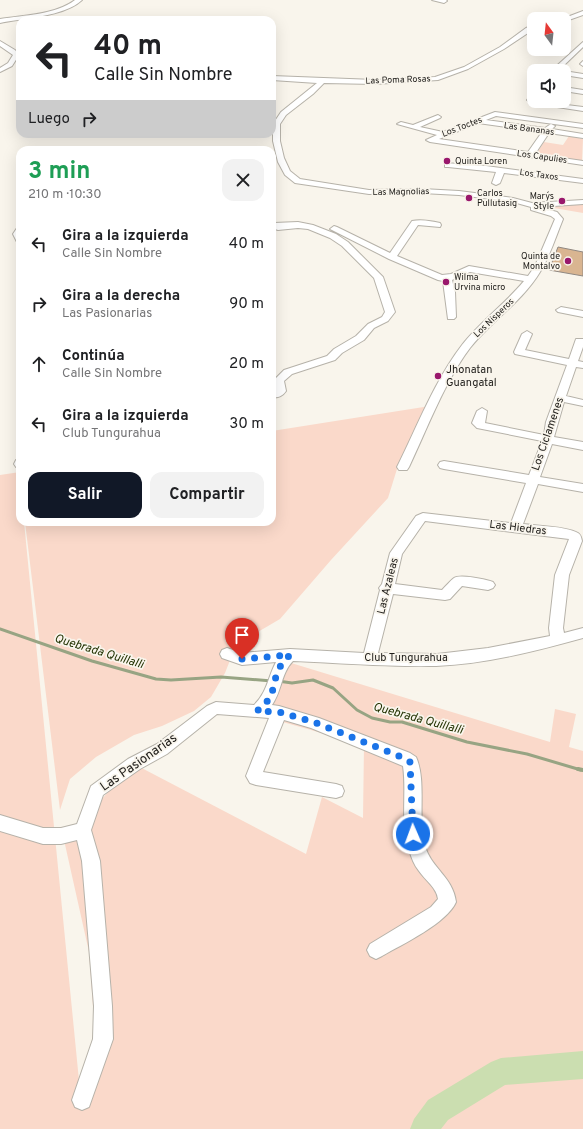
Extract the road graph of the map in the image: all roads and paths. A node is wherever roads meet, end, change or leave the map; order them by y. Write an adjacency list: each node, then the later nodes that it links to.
1 (78, 0): 5 (street)
2 (435, 0): 3 (street)
3 (444, 1)
4 (583, 13): 6 (street)
5 (26, 16)
6 (571, 17)
7 (16, 18): 8 (street)
8 (0, 21)
9 (527, 30): 18 (street, Las Poma Rosas)
10 (0, 42): 11 (street); 14 (street)
11 (16, 45)
12 (582, 45): 13 (street)
13 (562, 64)
14 (0, 70)
15 (571, 74): 16 (street)
16 (583, 76)
17 (276, 78): 18 (street, Las Poma Rosas)
18 (322, 81): 43 (street, Las Magnolias)
19 (571, 90): 20 (street)
20 (583, 92)
21 (565, 108): 26 (street)
22 (571, 108): 23 (street)
23 (583, 109)
24 (438, 116): 29 (street)
25 (476, 121): 26 (street, Los Toctes); 30 (street, Las Bananas); 31 (street, Los Toctes)
26 (556, 122): 28 (street); 30 (street)
27 (401, 124): 29 (street)
28 (583, 126)
29 (413, 127): 31 (street)
30 (546, 131): 32 (street, Las Bananas); 34 (street)
31 (442, 134): 33 (street, Los Toctes)
32 (583, 136)
33 (430, 140): 34 (street, Los Capulies)
34 (530, 155): 35 (street, Los Capulies)
35 (583, 163)
36 (448, 165): 37 (street, Los Taxos)
37 (502, 170): 38 (street, Los Taxos); 40 (street)
38 (556, 177): 39 (street, Los Taxos); 41 (street)
39 (583, 181)
40 (496, 183)
41 (552, 188)
42 (583, 202): 43 (street, Las Magnolias)
43 (532, 205): 49 (street, Los Nisperos)
44 (276, 225): 47 (street)
45 (437, 225): 47 (street)
46 (276, 227): 56 (street)
47 (392, 257): 48 (street)
48 (447, 279): 49 (street); 52 (street)
49 (529, 279): 63 (street, Los Nisperos)
50 (561, 310): 51 (street)
51 (583, 314)
52 (451, 317)
53 (527, 334): 55 (street)
54 (580, 341): 55 (street, Los Ciclamenes)
55 (578, 364): 57 (street, Los Ciclamenes)
56 (276, 394)
57 (561, 398): 58 (street); 60 (street, Los Ciclamenes)
58 (583, 402)
59 (482, 411): 60 (street)
60 (548, 440): 61 (street); 64 (street, Los Ciclamenes)
61 (583, 446)
62 (444, 466): 64 (street)
63 (403, 467)
64 (532, 480): 65 (street); 67 (street, Los Ciclamenes)
65 (583, 488)
66 (420, 519): 67 (street, Las Hiedras); 69 (street, Las Azaleas)
67 (516, 527): 71 (street, Las Hiedras)
68 (488, 584): 69 (street)
69 (386, 588): 74 (street, Las Azaleas)
70 (583, 633): 71 (street, Club Tungurahua)
71 (558, 640): 74 (street, Club Tungurahua)
72 (227, 654): 73 (street, Club Tungurahua)
73 (290, 655): 74 (street, Club Tungurahua); 75 (street)
74 (370, 659)
75 (257, 711): 76 (street, Las Pasionarias); 79 (street, Las Pasionarias)
76 (279, 712): 77 (street); 80 (street, Las Pasionarias)
77 (336, 791)
78 (0, 823): 79 (street)
79 (83, 830): 81 (street)
80 (376, 950)
81 (82, 1100)

